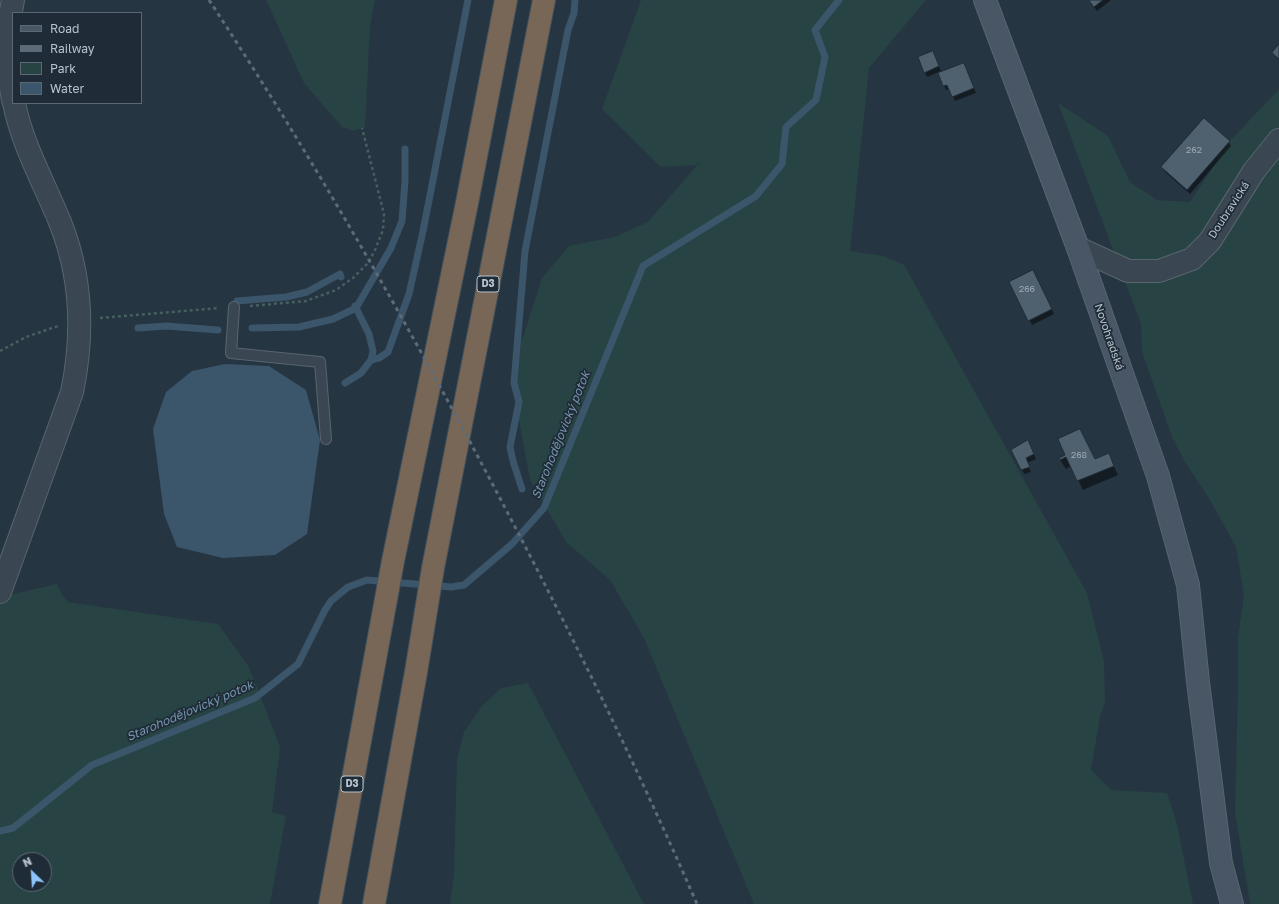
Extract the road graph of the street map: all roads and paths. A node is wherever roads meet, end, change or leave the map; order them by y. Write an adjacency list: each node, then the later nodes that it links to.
1 (13, 0): 5 (street)
2 (506, 0): 15 (highway, D3)
3 (544, 0): 16 (highway, D3)
4 (985, 0): 9 (main road, Novohradská)
5 (12, 96)
6 (14, 104): 11 (street)
7 (362, 128): 10 (path)
8 (1279, 140): 9 (street, Doubravická)
9 (1078, 248): 17 (main road, Novohradská)
10 (234, 307): 11 (path); 13 (lane)
11 (80, 319): 12 (path); 14 (street)
12 (0, 351)
13 (326, 439)
14 (0, 592)
15 (330, 904)
16 (374, 904)
17 (1232, 904)

